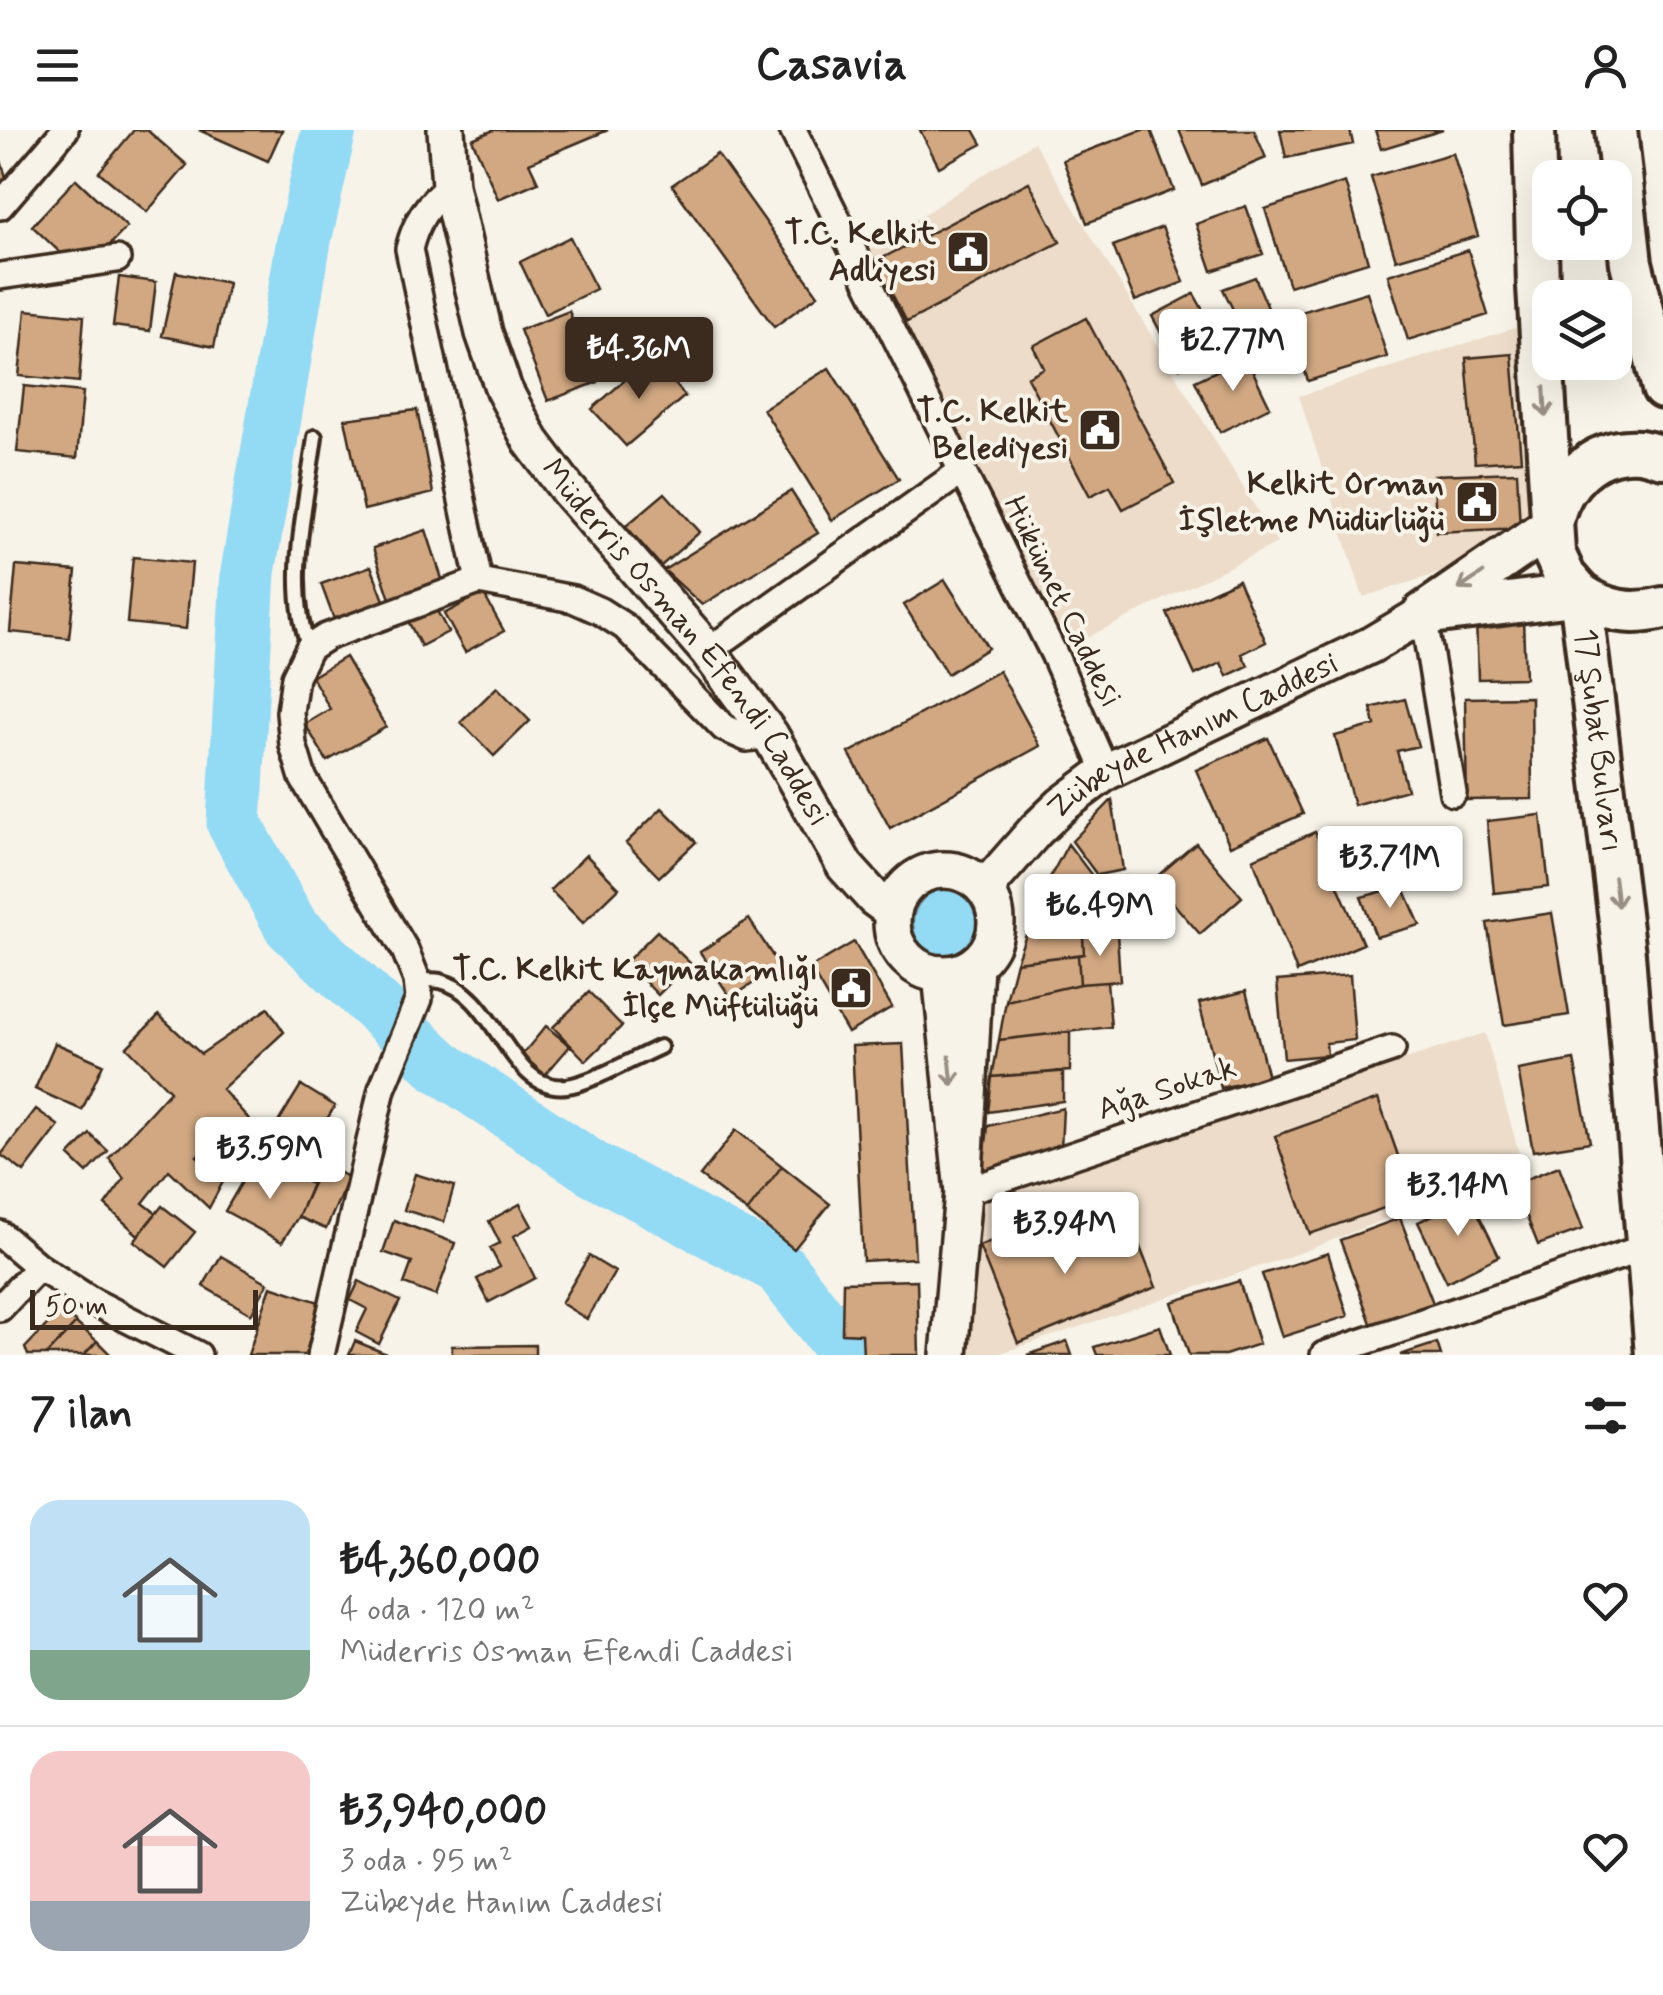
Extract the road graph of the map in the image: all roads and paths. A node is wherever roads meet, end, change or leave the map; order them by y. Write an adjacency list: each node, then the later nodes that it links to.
1 (65, 130): 7 (street)
2 (446, 130): 6 (main road, Müderris Osman Efendi Caddesi)
3 (794, 130): 13 (street)
4 (1534, 130): 14 (highway, 17 Şubat Bulvarı, one-way to 14)
5 (1616, 130): 10 (highway)
6 (450, 186): 15 (street); 20 (main road, Müderris Osman Efendi Caddesi)
7 (0, 206)
8 (116, 259): 9 (street)
9 (0, 276)
10 (1663, 388)
11 (316, 438): 19 (lane)
12 (1663, 457): 14 (highway)
13 (962, 472): 20 (street, Hükümet Caddesi); 22 (street, Hükümet Caddesi)
14 (1552, 526): 16 (highway, 17 Şubat Bulvarı); 18 (highway, Zübeyde Hanım Caddesi, one-way to 18)
15 (479, 580): 19 (street); 21 (street)
16 (1580, 594): 17 (highway); 18 (highway, Zübeyde Hanım Caddesi); 32 (highway, 17 Şubat Bulvarı, one-way to 32)
17 (1663, 608)
18 (1423, 614): 22 (main road, Zübeyde Hanım Caddesi); 23 (street)
19 (309, 648): 27 (street)
20 (708, 651): 21 (main road, Müderris Osman Efendi Caddesi)
21 (770, 735): 25 (main road, Müderris Osman Efendi Caddesi)
22 (1106, 772): 24 (main road, Zübeyde Hanım Caddesi)
23 (1454, 793)
24 (985, 888): 25 (main road); 26 (main road)
25 (893, 912): 26 (main road)
26 (958, 969): 30 (main road)
27 (418, 990): 28 (lane); 37 (street)
28 (660, 1047)
29 (1393, 1055): 30 (street, Ağa Sokak)
30 (963, 1192): 38 (main road)
31 (0, 1234): 33 (street)
32 (1647, 1247): 39 (street); 40 (highway, 17 Şubat Bulvarı)
33 (39, 1267): 34 (street); 35 (street)
34 (0, 1308)
35 (169, 1349): 36 (street)
36 (198, 1355)
37 (321, 1355)
38 (949, 1355)
39 (1324, 1355)
40 (1656, 1355)

